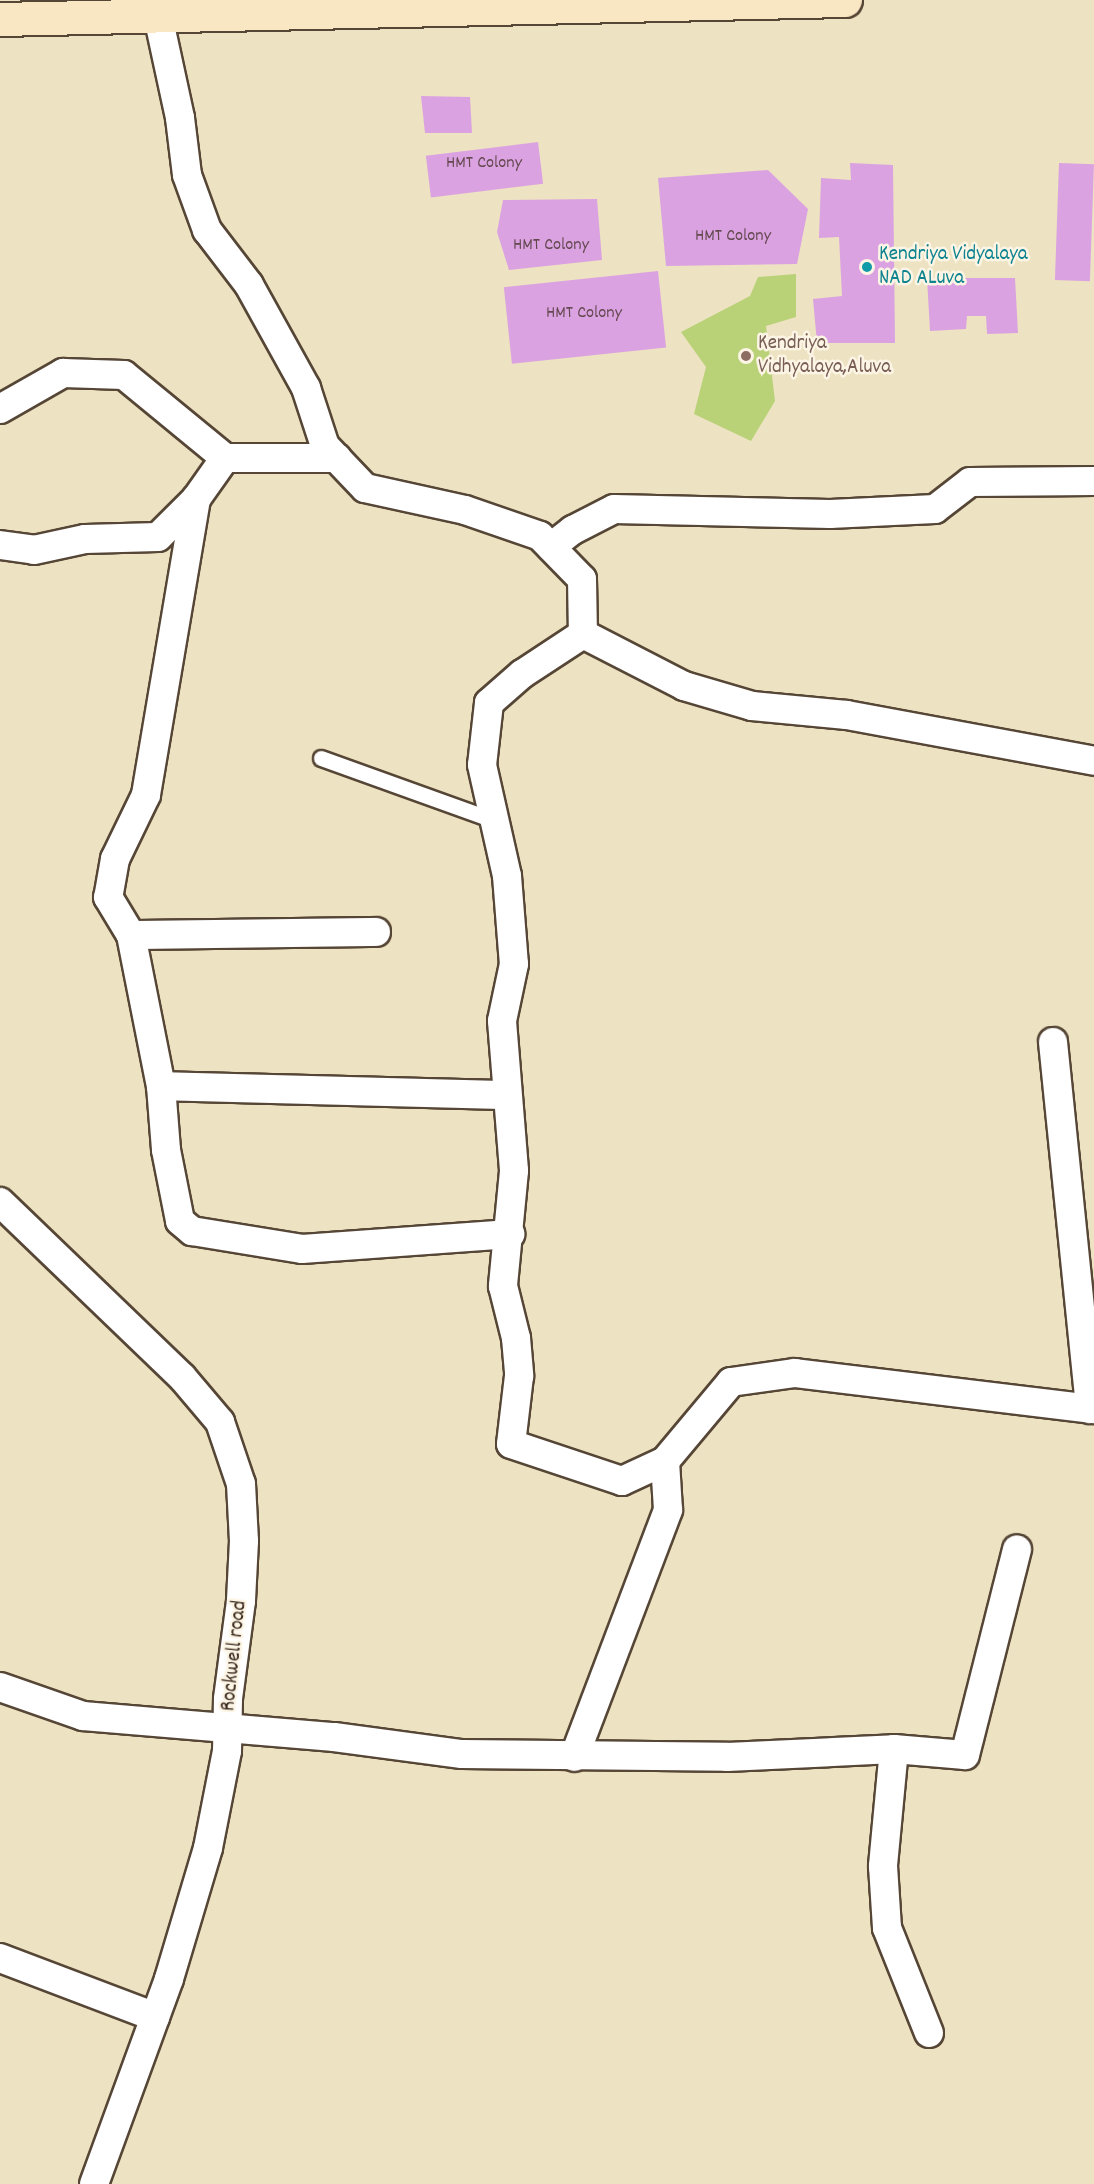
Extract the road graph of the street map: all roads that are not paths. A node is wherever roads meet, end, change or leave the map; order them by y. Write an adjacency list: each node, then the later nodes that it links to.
1 (845, 0): 2 (street)
2 (158, 16): 3 (street); 5 (street)
3 (0, 19)
4 (0, 409): 6 (street)
5 (337, 458): 6 (street); 10 (street)
6 (225, 459): 8 (street)
7 (1094, 481): 10 (street)
8 (196, 498): 9 (street); 16 (street)
9 (0, 545)
10 (551, 547): 11 (street)
11 (583, 634): 13 (street); 14 (street)
12 (321, 758): 14 (lane)
13 (1094, 761)
14 (493, 820): 19 (street)
15 (376, 932): 16 (street)
16 (131, 935): 18 (street)
17 (1053, 1042): 22 (street)
18 (161, 1086): 19 (street); 21 (street)
19 (507, 1095): 21 (street)
20 (0, 1202): 26 (street, Rockwell road)
21 (510, 1234): 23 (street)
22 (1092, 1409): 23 (street)
23 (665, 1461): 28 (street)
24 (1017, 1549): 27 (street)
25 (0, 1687): 26 (street)
26 (227, 1729): 28 (street); 30 (street, Rockwell road)
27 (894, 1749): 28 (street); 31 (street)
28 (574, 1757)
29 (0, 1958): 30 (street)
30 (155, 2017): 32 (street, Rockwell road)
31 (929, 2033)
32 (94, 2184)

